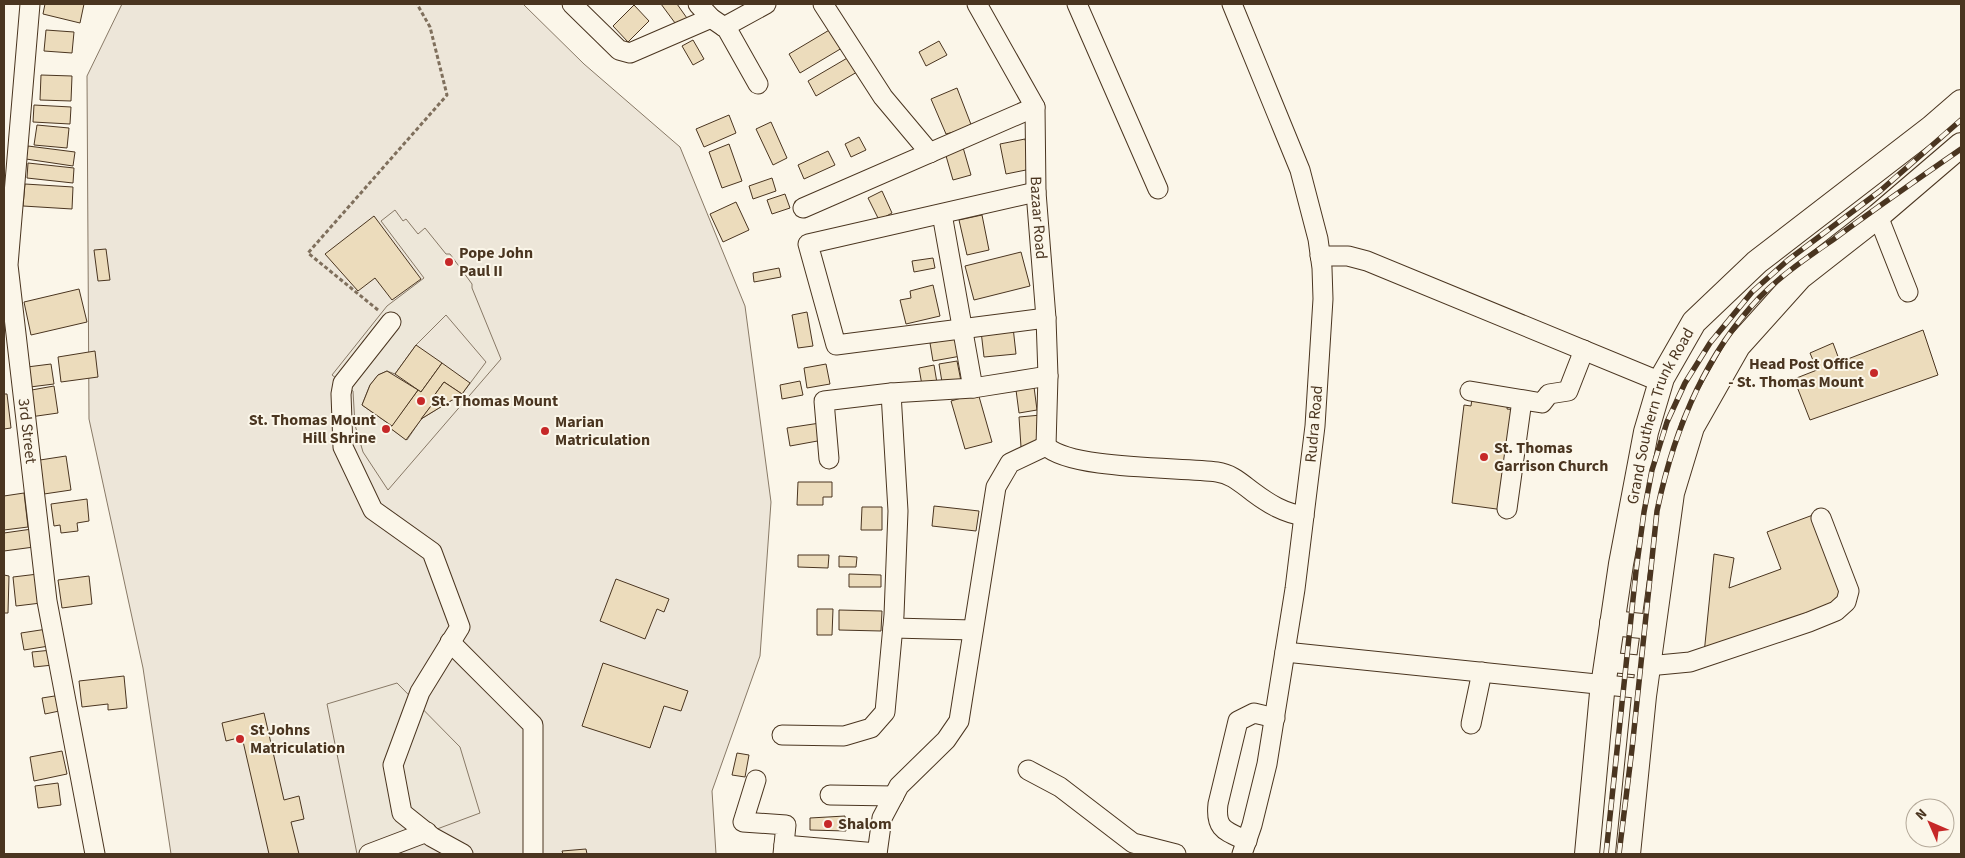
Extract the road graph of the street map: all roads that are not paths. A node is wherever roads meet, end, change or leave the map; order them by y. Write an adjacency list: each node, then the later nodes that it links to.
1 (30, 4): 56 (street, 3rd Street)
2 (572, 4): 9 (street)
3 (698, 4): 9 (street)
4 (766, 4): 9 (street)
5 (824, 4): 14 (street)
6 (977, 4): 12 (street, Bazaar Road)
7 (1077, 4): 15 (street)
8 (1232, 4): 20 (street, Rudra Road)
9 (718, 23): 10 (street)
10 (758, 84)
11 (1961, 102): 27 (main road, Grand Southern Trunk Road)
12 (1035, 107): 14 (street); 16 (street, Bazaar Road)
13 (1961, 146): 19 (main road, Grand Southern Trunk Road)
14 (930, 153): 17 (street)
15 (1158, 189)
16 (1036, 192): 18 (street); 22 (street, Bazaar Road)
17 (804, 208)
18 (942, 214): 24 (street); 24 (street)
19 (1878, 216): 21 (street); 38 (main road, Grand Southern Trunk Road)
20 (1320, 256): 25 (street); 35 (street, Rudra Road)
21 (1908, 292)
22 (1046, 318): 24 (street); 26 (street, Bazaar Road)
23 (390, 322): 41 (street)
24 (963, 330): 28 (street)
25 (1584, 350): 27 (street); 31 (street)
26 (1048, 376): 28 (street); 32 (street, Bazaar Road)
27 (1661, 382): 37 (main road, Grand Southern Trunk Road)
28 (972, 388): 30 (street)
29 (1470, 392): 31 (street)
30 (892, 393): 33 (street); 39 (street)
31 (1522, 400): 34 (street)
32 (1046, 446): 35 (street); 40 (street)
33 (829, 459)
34 (1507, 509)
35 (1304, 516): 42 (street, Rudra Road)
36 (1821, 518): 45 (street)
37 (1612, 623): 38 (main road); 44 (main road, Grand Southern Trunk Road)
38 (1652, 627): 45 (main road, Grand Southern Trunk Road)
39 (893, 628): 40 (street); 48 (street)
40 (973, 630): 52 (street)
41 (455, 634): 53 (street); 59 (street)
42 (1285, 652): 43 (street); 46 (street, Rudra Road)
43 (1482, 672): 44 (street); 47 (street)
44 (1605, 673): 45 (street); 62 (main road, Grand Southern Trunk Road)
45 (1646, 677): 63 (main road, Grand Southern Trunk Road)
46 (1275, 718): 54 (street, Rudra Road); 54 (street)
47 (1471, 724)
48 (782, 735)
49 (1028, 770): 61 (street)
50 (756, 780): 55 (street)
51 (830, 795): 52 (street)
52 (894, 796): 60 (street)
53 (427, 832): 57 (street); 58 (street)
54 (1244, 848)
55 (784, 850): 60 (street)
56 (95, 854)
57 (369, 854)
58 (463, 854)
59 (533, 854)
60 (877, 854)
61 (1176, 854)
62 (1587, 854)
63 (1628, 854)

